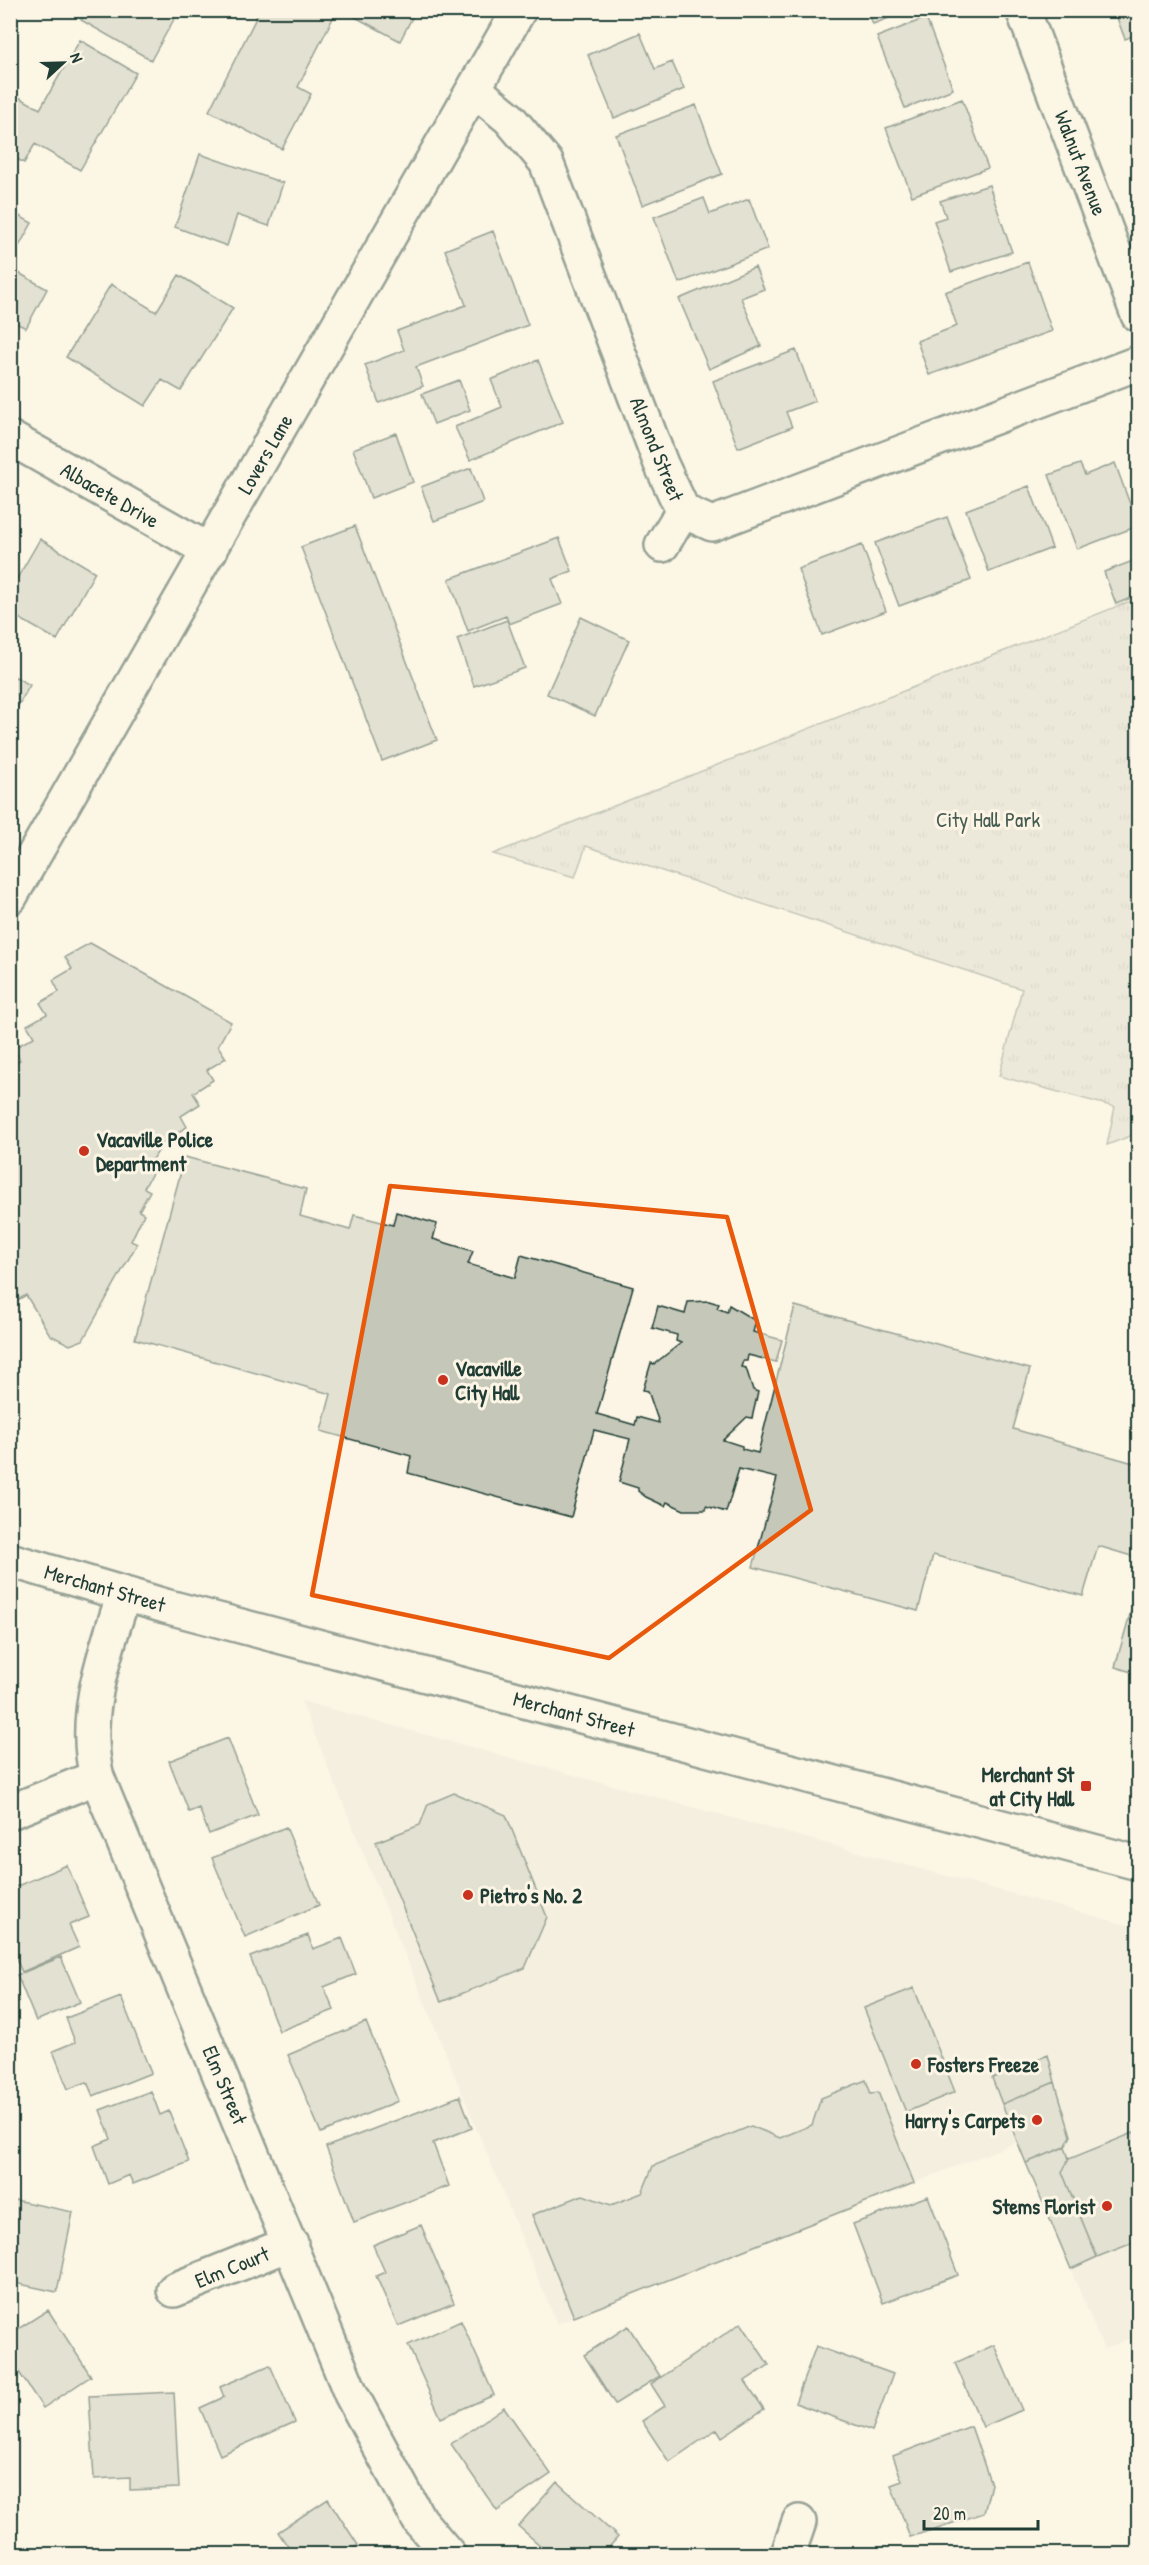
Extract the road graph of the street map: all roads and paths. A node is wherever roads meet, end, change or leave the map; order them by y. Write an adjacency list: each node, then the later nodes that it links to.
1 (519, 10): 3 (street, Lovers Lane)
2 (1023, 10): 4 (street, Walnut Avenue)
3 (474, 89): 7 (street, Almond Street); 9 (street, Lovers Lane)
4 (1138, 315)
5 (1138, 363): 7 (street, Almond Street)
6 (10, 438): 9 (street, Albacete Drive)
7 (683, 511): 8 (street)
8 (662, 545)
9 (210, 551): 10 (street, Lovers Lane)
10 (10, 897)
11 (10, 1560): 12 (street, Merchant Street)
12 (124, 1594): 13 (street, Elm Street); 15 (street, Merchant Street)
13 (97, 1777): 14 (street); 16 (street, Elm Street)
14 (10, 1812)
15 (1138, 1863)
16 (291, 2243): 17 (street, Elm Court); 19 (street, Elm Street)
17 (174, 2290)
18 (799, 2522): 20 (street)
19 (448, 2554)
20 (788, 2554)

